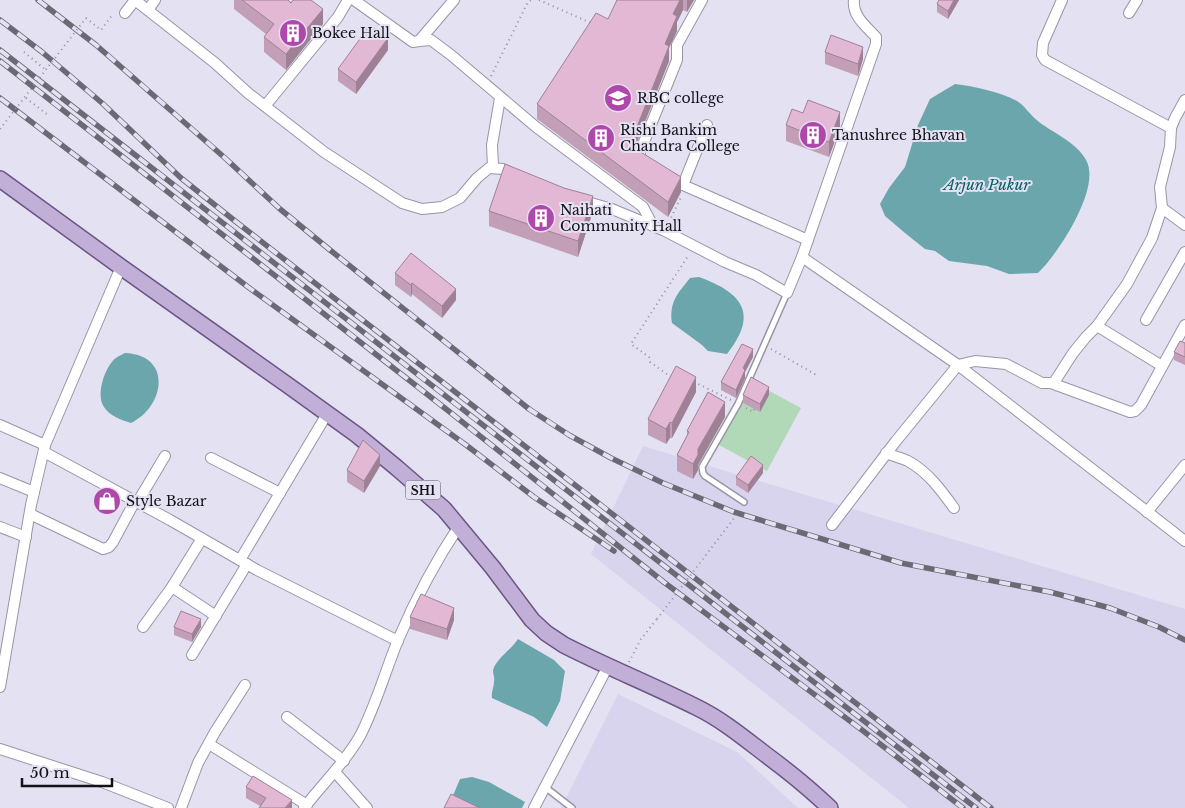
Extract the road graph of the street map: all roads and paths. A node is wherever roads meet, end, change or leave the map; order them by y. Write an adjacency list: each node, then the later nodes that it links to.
1 (135, 0): 12 (street); 14 (street)
2 (155, 0): 12 (street)
3 (348, 0): 23 (street)
4 (354, 0): 16 (street)
5 (454, 0): 16 (street)
6 (531, 0): 19 (path)
7 (538, 0): 15 (path)
8 (702, 0): 31 (street)
9 (854, 0): 37 (street)
10 (1062, 0): 27 (street)
11 (1137, 0): 13 (street)
12 (148, 10): 23 (street)
13 (1129, 12)
14 (125, 13): 26 (path, bridge)
15 (590, 22)
16 (419, 41): 19 (street)
17 (24, 52): 18 (path)
18 (47, 72)
19 (487, 85): 21 (street)
20 (26, 98): 24 (path)
21 (500, 98): 28 (street); 35 (street)
22 (1185, 100): 27 (street)
23 (265, 106): 28 (street)
24 (48, 115)
25 (707, 125): 31 (street)
26 (0, 128)
27 (1171, 128): 33 (street)
28 (493, 167): 29 (street)
29 (520, 177)
30 (0, 179): 41 (main road, SH1)
31 (684, 186): 36 (path); 37 (street)
32 (567, 197): 35 (street)
33 (1162, 208): 34 (street); 45 (street)
34 (1185, 224)
35 (653, 226): 36 (street)
36 (665, 231): 38 (street)
37 (808, 240): 40 (street)
38 (694, 246): 42 (street); 50 (path)
39 (1185, 252): 43 (street)
40 (802, 257): 42 (street); 47 (street)
41 (121, 267): 54 (main road, SH1); 56 (street)
42 (787, 293): 46 (lane)
43 (1146, 320)
44 (1185, 325): 48 (street)
45 (1097, 326): 48 (street); 52 (street)
46 (764, 345): 49 (path); 53 (lane)
47 (958, 365): 52 (street); 57 (street); 68 (street)
48 (1162, 366): 52 (street)
49 (818, 376)
50 (674, 380)
51 (691, 381): 53 (path)
52 (1051, 384)
53 (738, 404): 65 (lane)
54 (327, 414): 63 (street); 71 (main road, SH1)
55 (0, 425): 56 (street)
56 (44, 448): 62 (street); 64 (street)
57 (886, 453): 66 (street); 70 (street)
58 (165, 456): 64 (street)
59 (211, 458): 63 (street)
60 (1185, 465): 68 (street)
61 (0, 478): 62 (street)
62 (34, 492): 69 (street)
63 (280, 493): 76 (street)
64 (136, 502): 69 (street); 74 (street)
65 (744, 502)
66 (954, 508)
67 (738, 512): 83 (path, bridge)
68 (1147, 512): 75 (street)
69 (30, 514): 73 (street)
70 (832, 524)
71 (459, 526): 80 (street); 82 (main road, SH1)
72 (0, 527): 73 (street)
73 (26, 537): 85 (street)
74 (201, 540): 76 (street); 77 (street)
75 (1185, 541)
76 (244, 562): 78 (street); 80 (street)
77 (172, 587): 78 (street); 79 (street)
78 (216, 616): 81 (street)
79 (144, 628)
80 (398, 641): 89 (street)
81 (192, 655)
82 (608, 666): 83 (main road, SH1); 91 (street)
83 (623, 673): 98 (main road, SH1)
84 (245, 685): 87 (street)
85 (0, 687)
86 (287, 717): 89 (street)
87 (209, 744): 92 (street); 94 (street)
88 (0, 749): 93 (street)
89 (344, 761): 90 (street)
90 (335, 772): 92 (street); 95 (street)
91 (544, 787): 96 (street); 97 (lane)
92 (305, 806)
93 (168, 808)
94 (181, 808)
95 (367, 808)
96 (534, 808)
97 (572, 808)
98 (830, 808)

